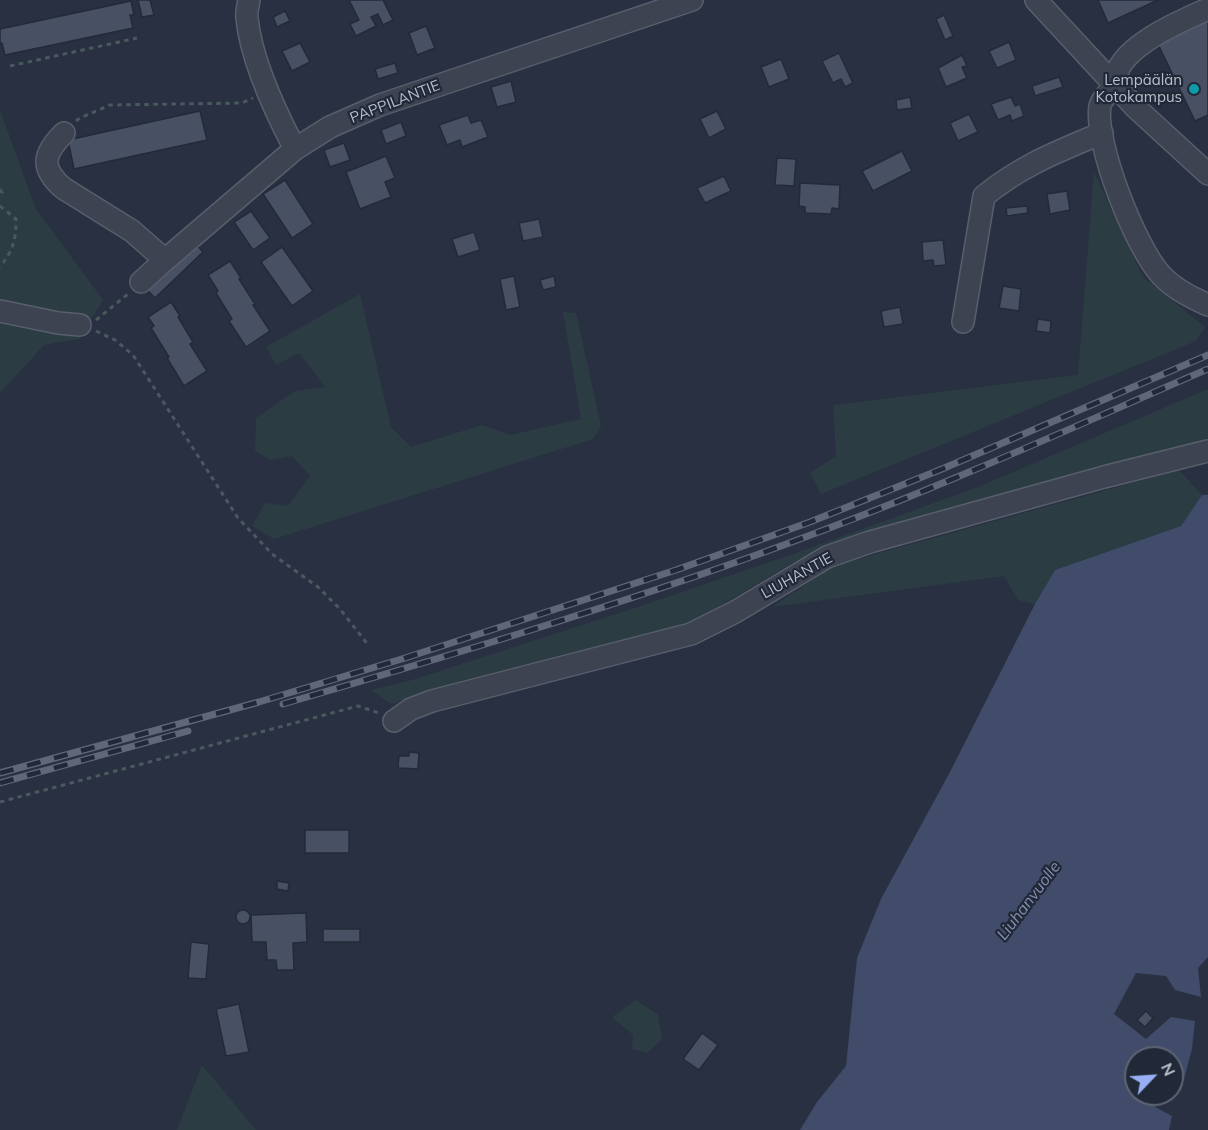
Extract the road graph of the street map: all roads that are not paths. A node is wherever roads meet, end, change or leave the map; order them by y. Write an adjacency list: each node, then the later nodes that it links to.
1 (249, 0): 8 (street)
2 (692, 0): 8 (street, PAPPILANTIE)
3 (1036, 0): 5 (street)
4 (1208, 9): 5 (street)
5 (1114, 85): 7 (street); 9 (street)
6 (64, 133): 10 (street)
7 (1102, 133): 12 (street); 14 (street)
8 (295, 149): 10 (street, PAPPILANTIE)
9 (1208, 174)
10 (165, 260): 11 (street, PAPPILANTIE)
11 (141, 282)
12 (1208, 305)
13 (0, 311): 15 (street)
14 (963, 322)
15 (80, 325)
16 (1208, 452): 17 (street, LIUHANTIE)
17 (394, 721)

